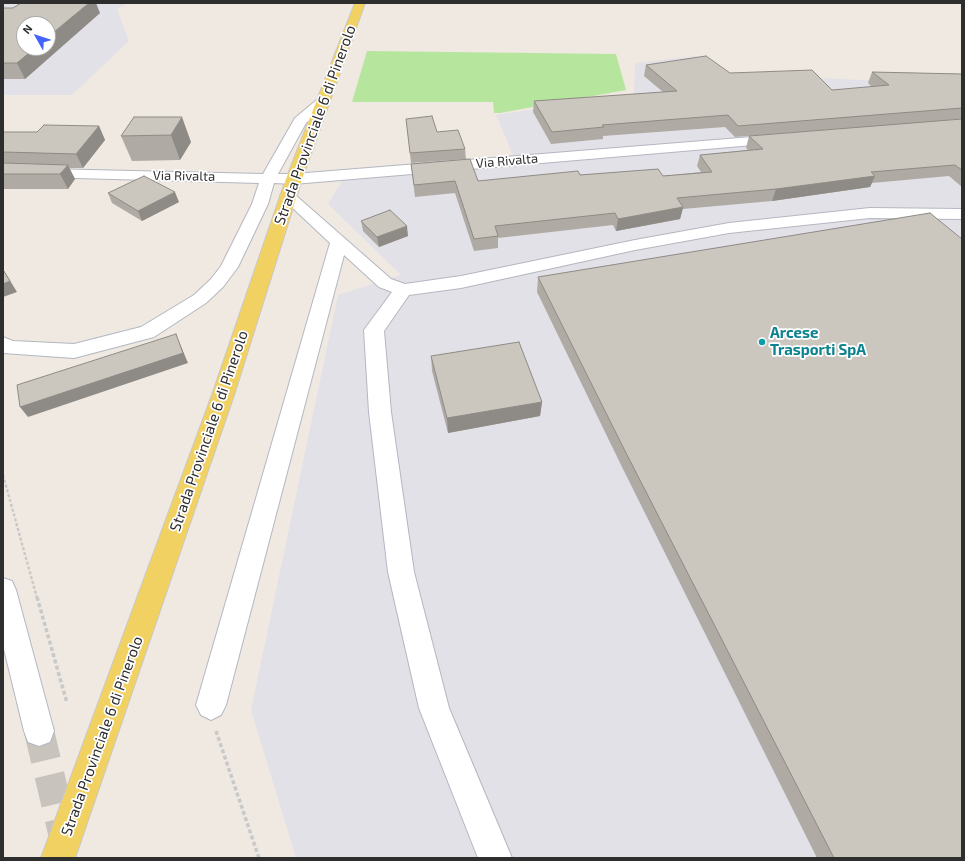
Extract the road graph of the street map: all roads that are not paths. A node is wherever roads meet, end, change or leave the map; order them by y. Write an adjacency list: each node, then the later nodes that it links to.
1 (360, 3): 2 (main road, Strada Provinciale 6 di Pinerolo)
2 (324, 101): 5 (street); 6 (main road, Strada Provinciale 6 di Pinerolo)
3 (787, 138): 6 (street, Via Rivalta)
4 (3, 172): 5 (street, Via Rivalta)
5 (268, 178): 6 (street, Via Rivalta); 8 (street)
6 (294, 179): 7 (main road, Strada Provinciale 6 di Pinerolo); 8 (street)
7 (288, 196): 10 (street); 16 (main road, Strada Provinciale 6 di Pinerolo)
8 (260, 204): 12 (street)
9 (962, 214): 11 (street)
10 (339, 242): 11 (street); 14 (street)
11 (403, 290): 17 (street)
12 (3, 344)
13 (3, 590): 15 (street)
14 (212, 706)
15 (39, 731)
16 (58, 858)
17 (496, 858)

